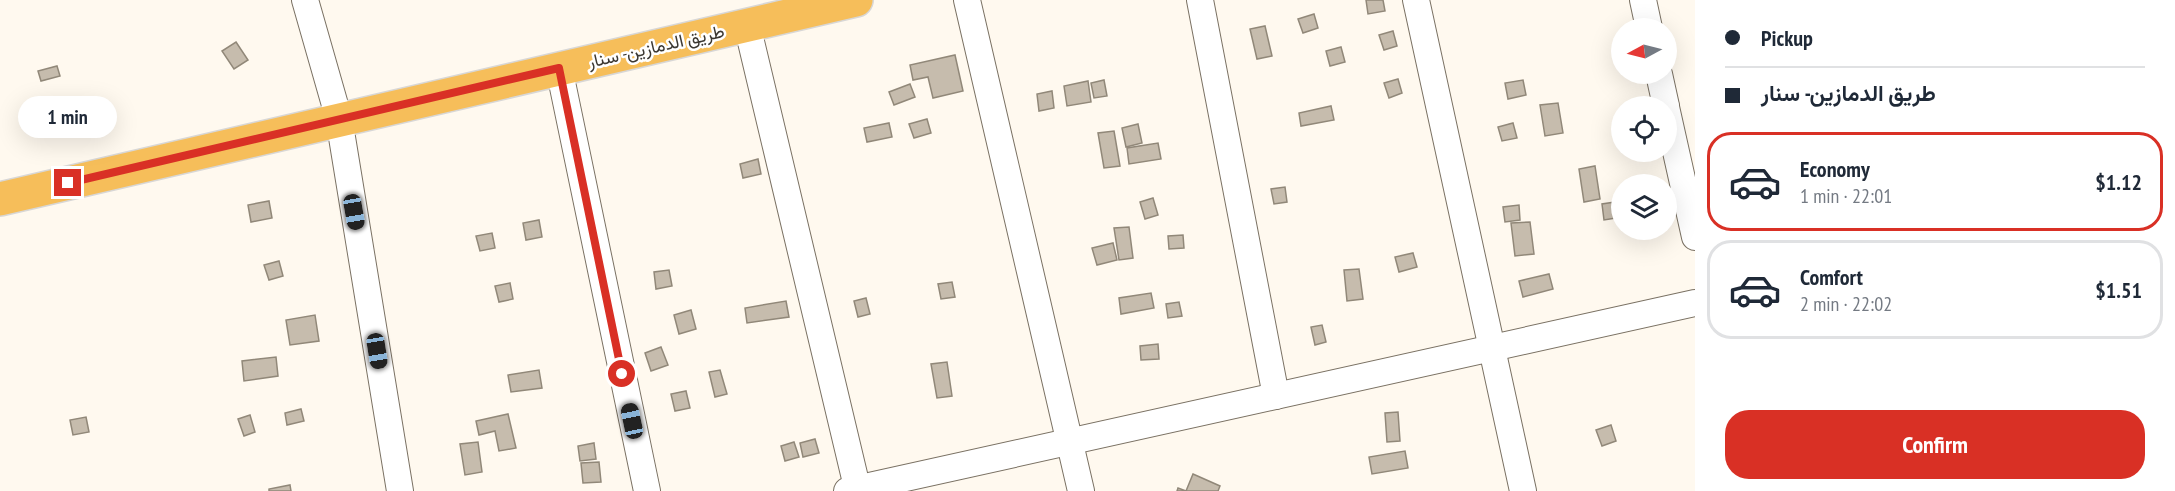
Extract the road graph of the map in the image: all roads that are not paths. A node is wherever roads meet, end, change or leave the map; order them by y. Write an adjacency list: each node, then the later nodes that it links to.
1 (305, 0): 10 (street)
2 (856, 0): 8 (highway, طريق الدمازين- سنار)
3 (967, 0): 17 (street)
4 (1200, 0): 16 (street)
5 (1416, 0): 15 (street)
6 (1643, 0): 7 (street)
7 (1647, 18)
8 (747, 25): 9 (highway, طريق الدمازين- سنار); 18 (street)
9 (559, 68): 10 (highway, طريق الدمازين- سنار); 20 (street)
10 (339, 119): 12 (highway, طريق الدمازين- سنار); 19 (street)
11 (1677, 156): 13 (street)
12 (0, 199)
13 (1695, 237)
14 (1695, 303): 15 (street)
15 (1492, 348): 16 (street); 22 (street)
16 (1276, 396): 17 (street)
17 (1069, 442): 18 (street); 21 (street)
18 (854, 490)
19 (400, 491)
20 (647, 491)
21 (1081, 491)
22 (1523, 491)

